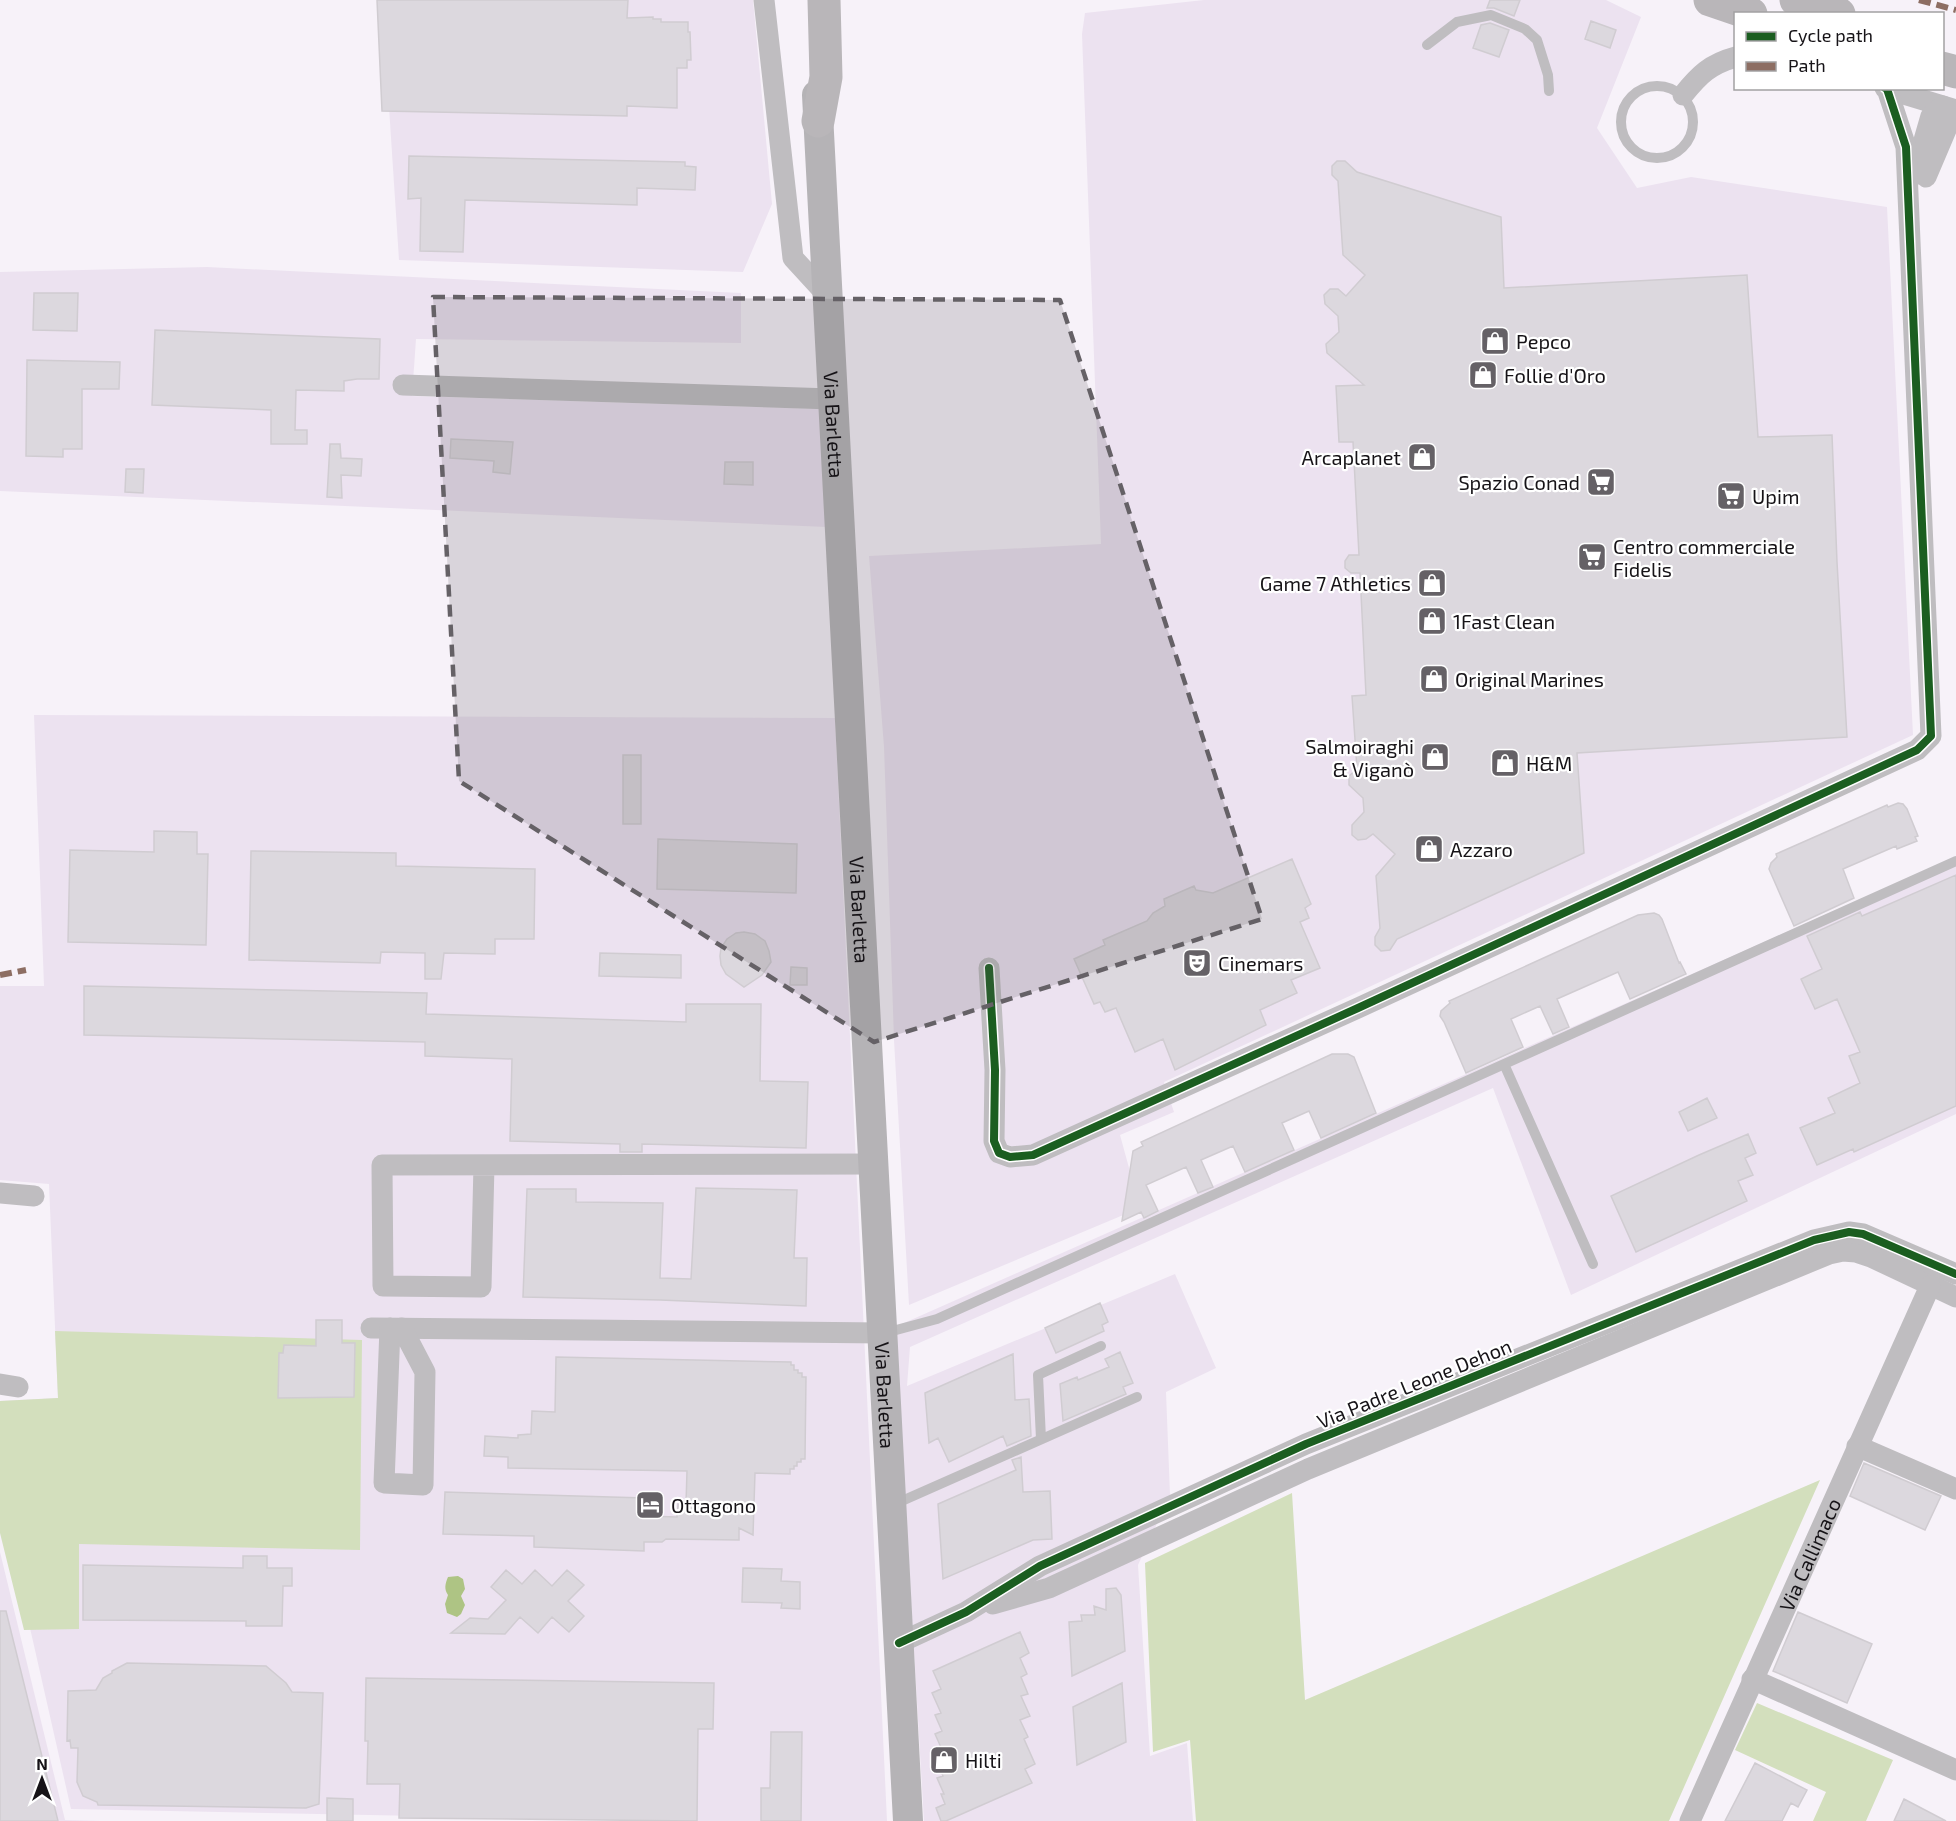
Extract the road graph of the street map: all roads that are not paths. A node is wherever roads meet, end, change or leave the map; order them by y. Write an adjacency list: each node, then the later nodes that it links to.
1 (764, 0): 19 (street)
2 (811, 0): 15 (main road, Via Barletta)
3 (824, 0): 15 (main road)
4 (1710, 0): 6 (main road)
5 (1796, 0): 7 (main road)
6 (1745, 12)
7 (1833, 12)
8 (1427, 45): 12 (lane)
9 (1734, 58): 13 (street)
10 (1886, 90): 18 (street)
11 (1889, 90): 14 (street)
12 (1549, 91)
13 (1683, 95): 13 (lane)
14 (1949, 108): 17 (street); 18 (street)
15 (818, 121): 19 (main road, Via Barletta)
16 (1956, 148): 17 (street)
17 (1926, 177): 18 (street)
18 (1909, 214): 23 (street)
19 (826, 294): 21 (main road, Via Barletta)
20 (403, 385): 21 (street)
21 (831, 399): 25 (main road, Via Barletta)
22 (1956, 861): 24 (lane)
23 (989, 968)
24 (1504, 1064): 29 (lane); 34 (lane)
25 (873, 1164): 26 (street); 34 (main road, Via Barletta)
26 (484, 1165): 26 (street)
27 (0, 1193): 28 (street)
28 (34, 1196)
29 (1593, 1263)
30 (1956, 1274): 41 (street, Via Padre Leone Dehon)
31 (1930, 1286): 32 (street, Via Padre Leone Dehon); 38 (street, Via Callimaco); 41 (street, Via Padre Leone Dehon)
32 (1956, 1297)
33 (388, 1328): 33 (street); 34 (street)
34 (882, 1334): 40 (main road, Via Barletta)
35 (1101, 1347): 37 (lane)
36 (1137, 1397): 37 (lane)
37 (1041, 1439): 40 (lane)
38 (1857, 1446): 39 (street); 43 (street, Via Callimaco)
39 (1956, 1489)
40 (892, 1506): 42 (main road, Via Barletta)
41 (966, 1612): 42 (street, Via Padre Leone Dehon)
42 (899, 1643): 45 (main road, Via Barletta)
43 (1752, 1679): 44 (street); 46 (street, Via Callimaco)
44 (1956, 1770)
45 (908, 1821)
46 (1690, 1821)

